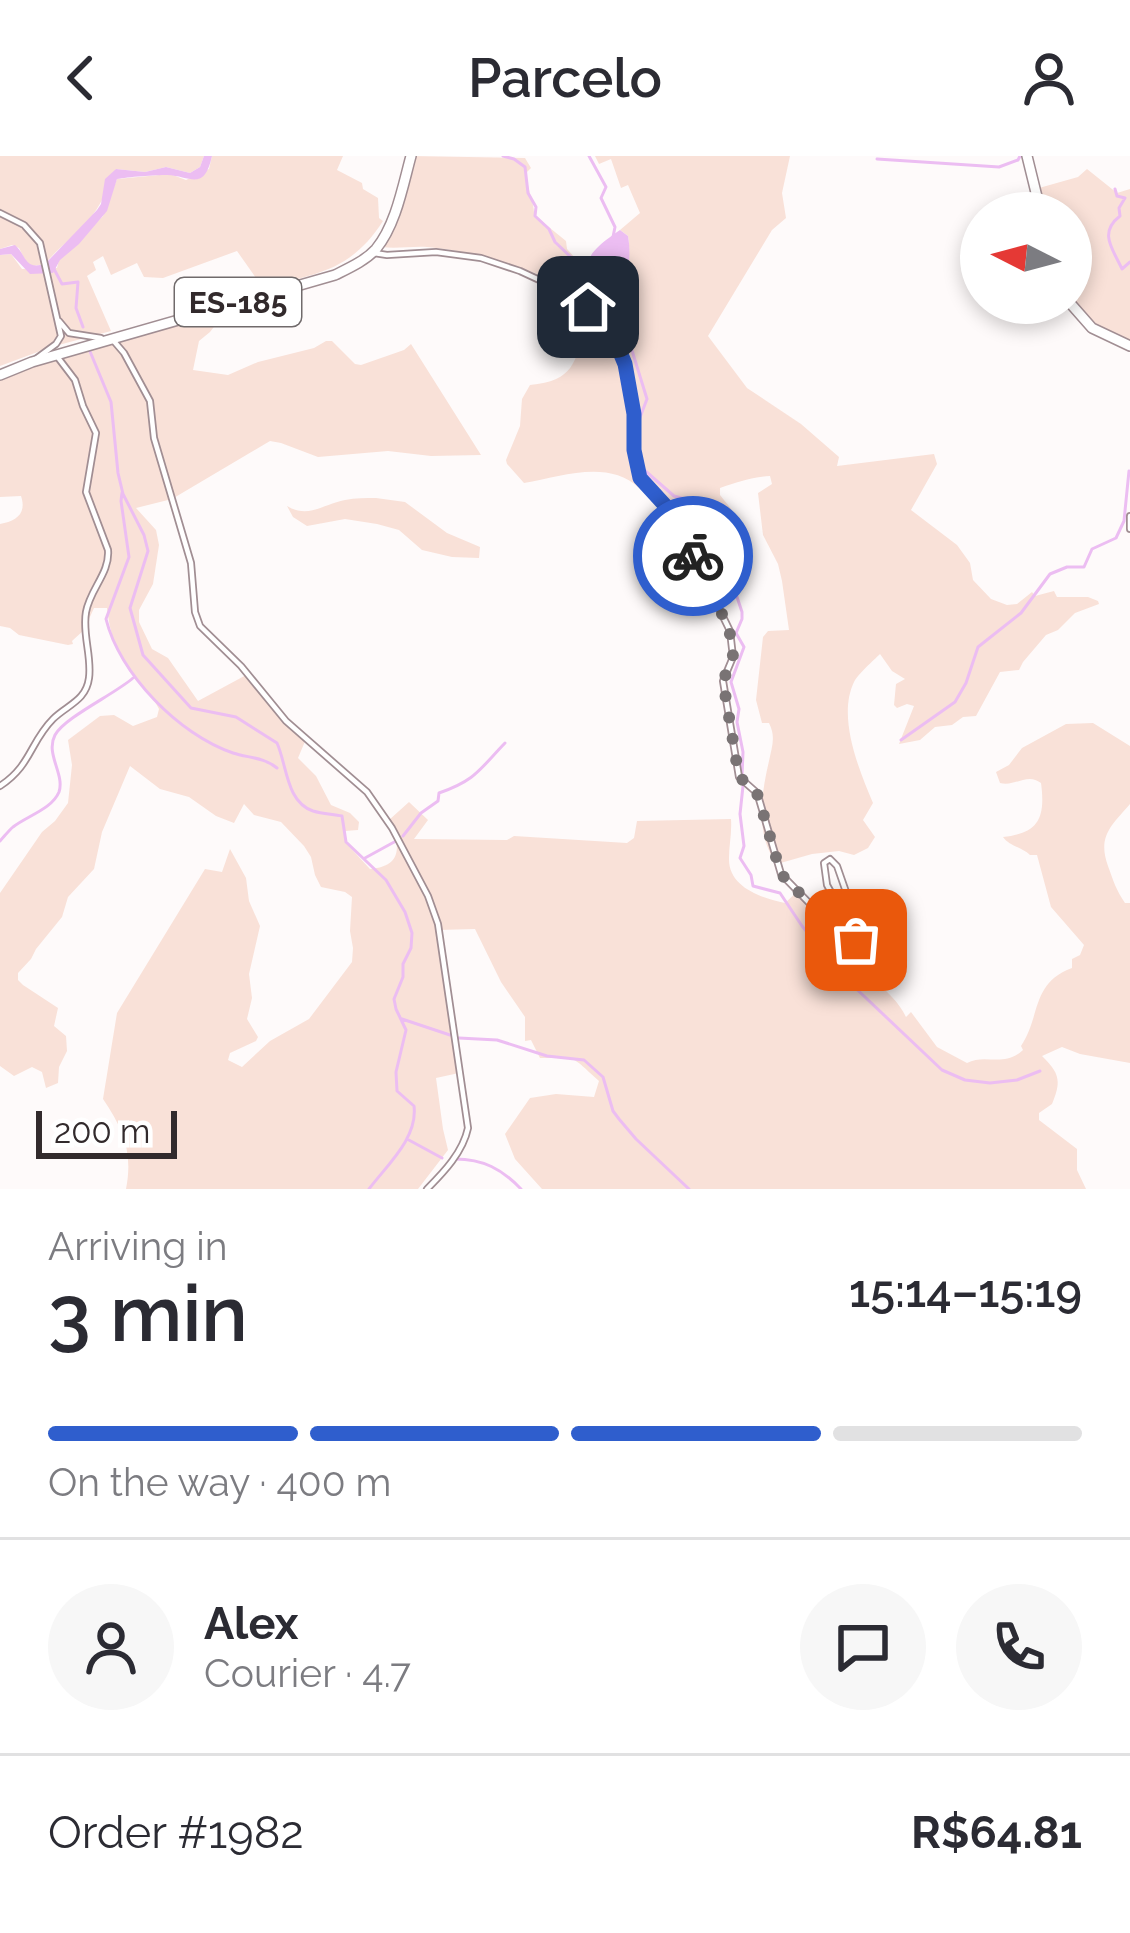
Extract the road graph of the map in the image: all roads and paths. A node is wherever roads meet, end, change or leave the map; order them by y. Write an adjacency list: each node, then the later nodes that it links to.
1 (411, 156): 5 (main road)
2 (1027, 156): 3 (main road)
3 (1036, 192)
4 (0, 213): 6 (street)
5 (372, 253): 8 (main road, ES-185); 16 (street)
6 (59, 321): 8 (street); 11 (street)
7 (1088, 324): 9 (main road)
8 (112, 339): 10 (main road, ES-185); 17 (street)
9 (1130, 346)
10 (56, 355): 11 (main road, ES-185); 15 (street)
11 (32, 362): 12 (main road, ES-185)
12 (0, 374)
13 (1130, 517): 14 (street)
14 (1130, 529)
15 (0, 786)
16 (855, 944): 16 (street)
17 (427, 1189)

